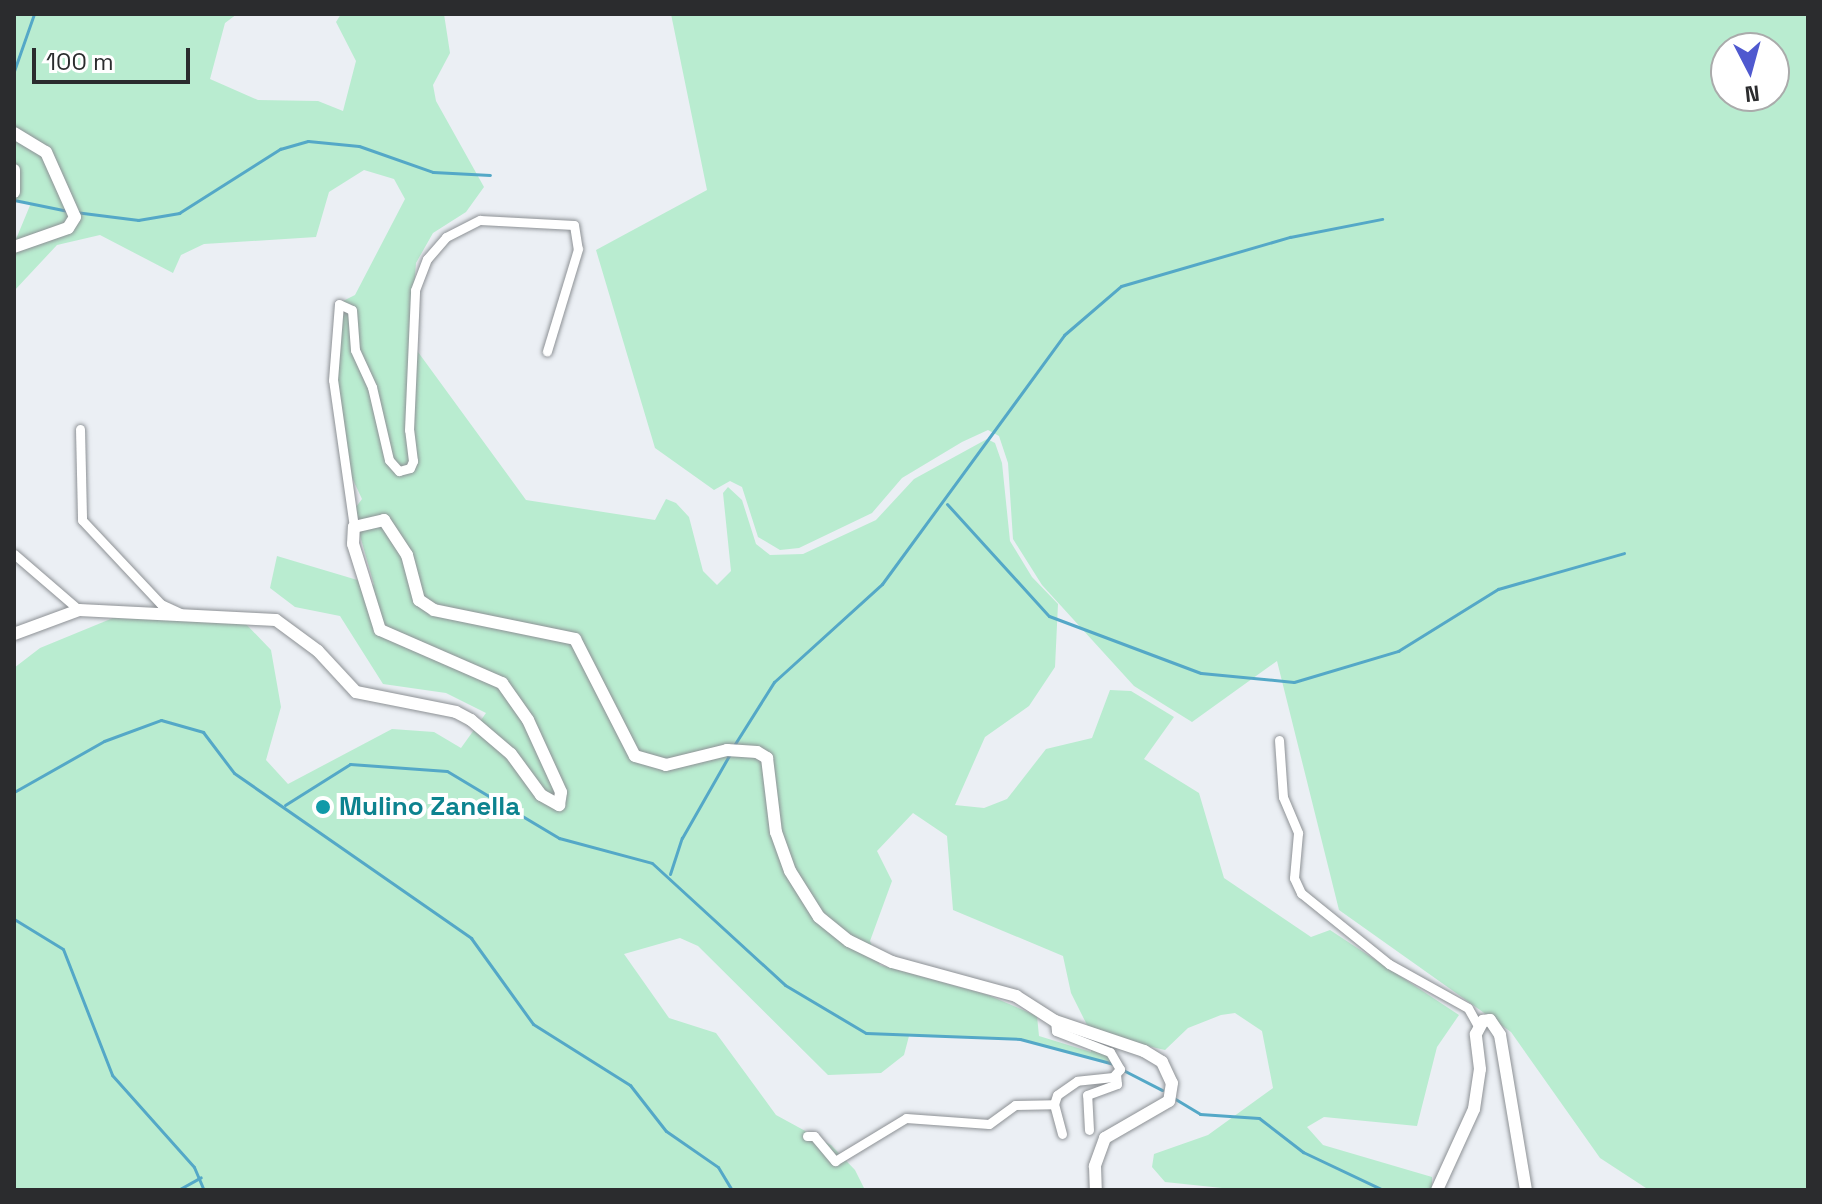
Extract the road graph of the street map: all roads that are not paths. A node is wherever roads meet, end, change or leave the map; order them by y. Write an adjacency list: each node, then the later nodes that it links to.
1 (14, 133): 4 (street)
2 (14, 170): 3 (street)
3 (14, 192)
4 (14, 247)
5 (547, 351): 7 (street)
6 (80, 429): 10 (street)
7 (354, 527): 10 (street); 13 (street)
8 (14, 554): 9 (street)
9 (79, 610): 10 (street); 11 (street)
10 (190, 618)
11 (14, 634)
12 (1279, 740): 14 (street)
13 (1055, 1021): 15 (street); 20 (street)
14 (1478, 1026): 21 (street); 22 (street)
15 (1116, 1074): 16 (street); 17 (street)
16 (1054, 1104): 18 (street); 19 (street)
17 (1089, 1130)
18 (1062, 1134)
19 (807, 1136)
20 (1096, 1190)
21 (1437, 1190)
22 (1526, 1190)

